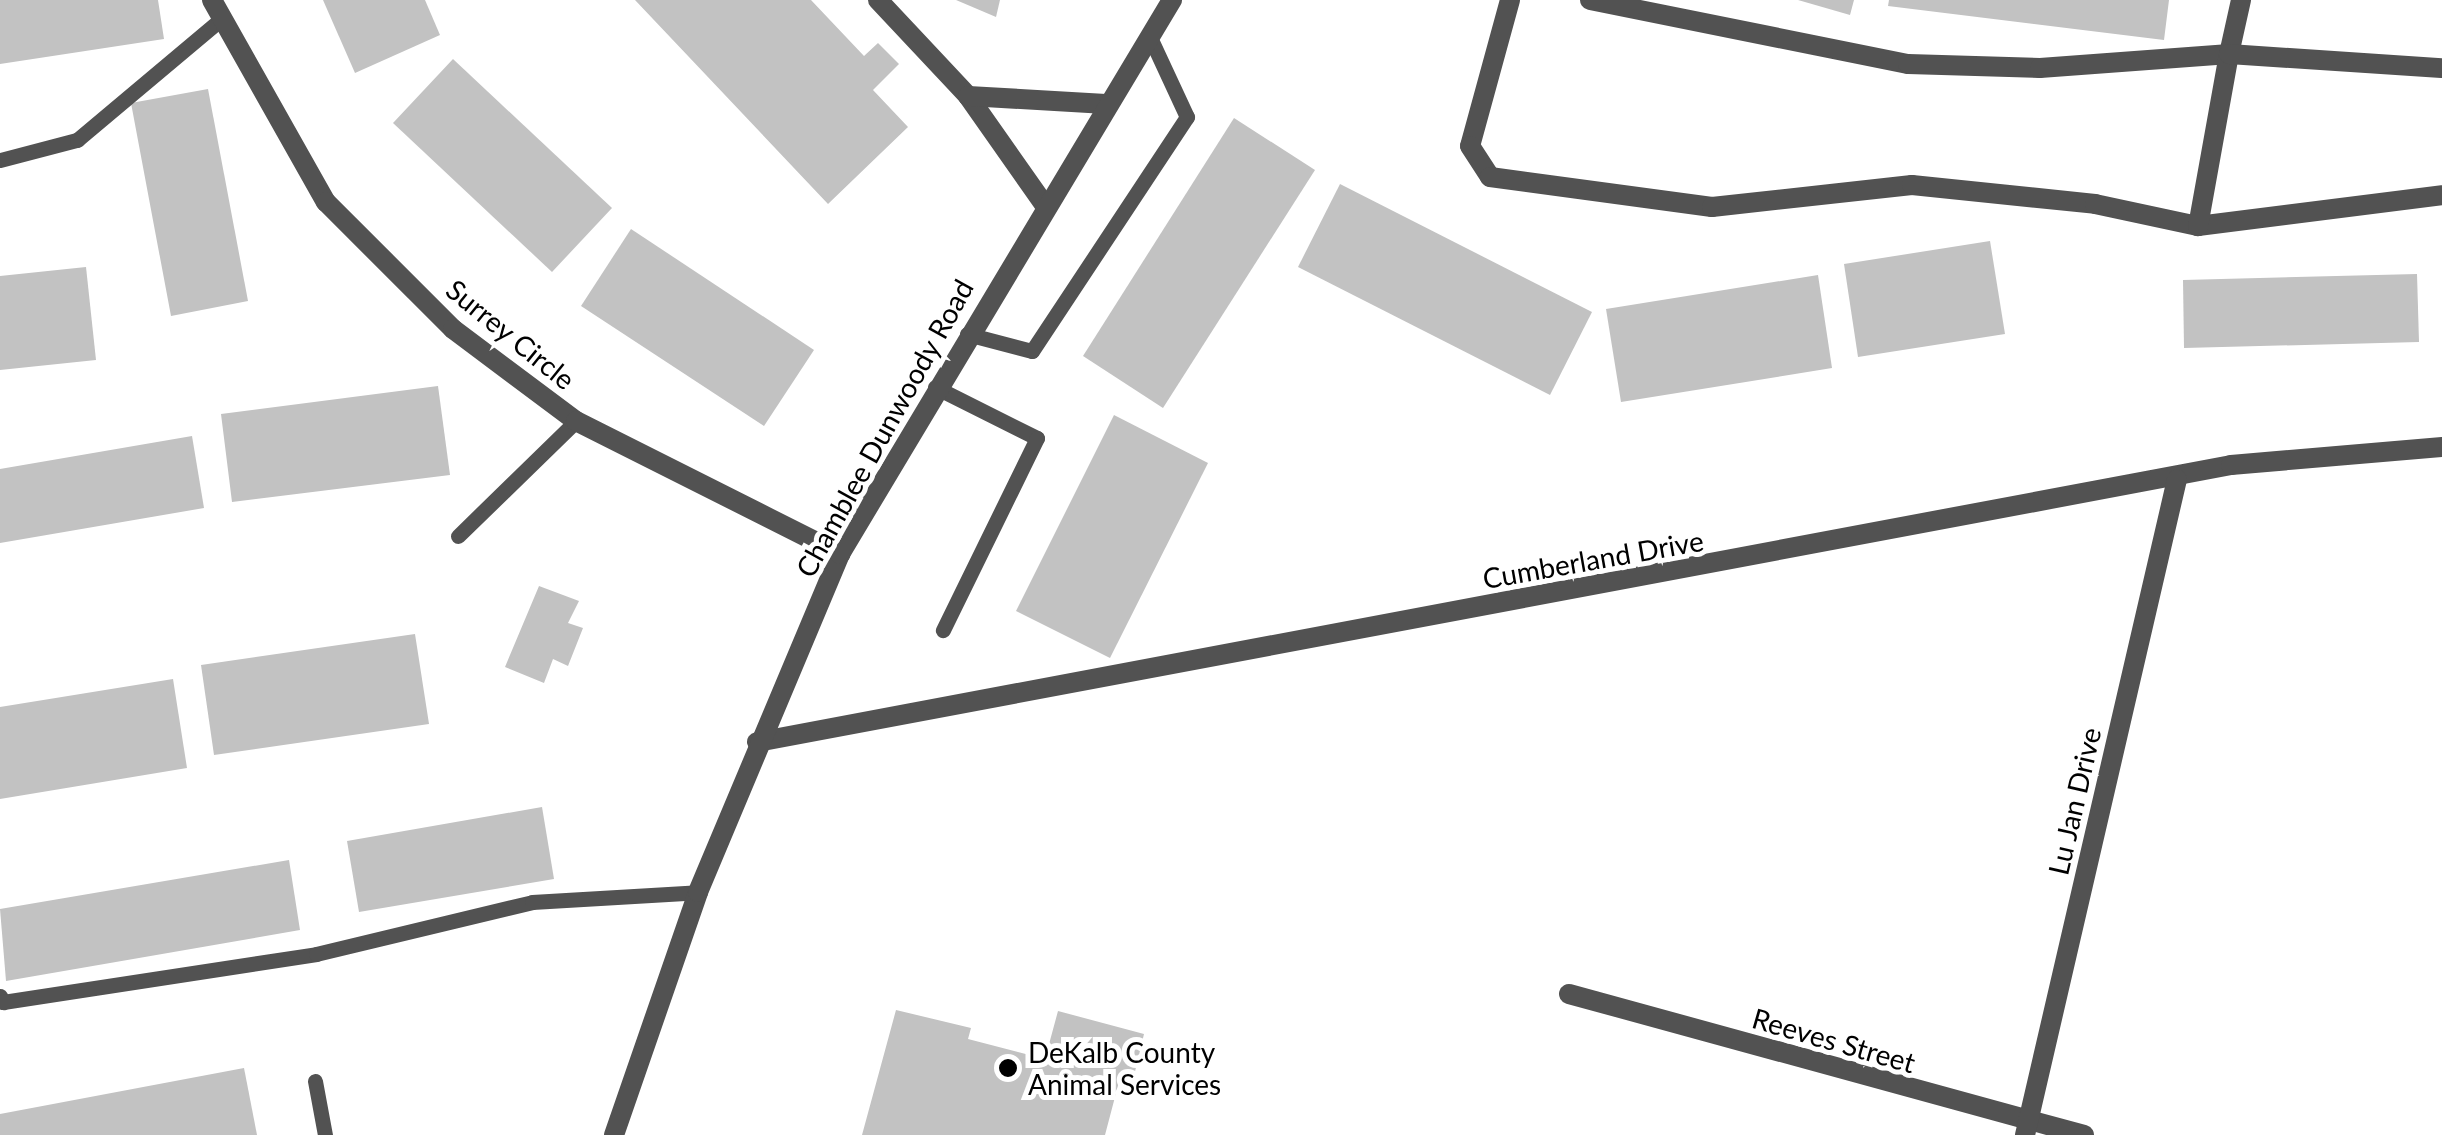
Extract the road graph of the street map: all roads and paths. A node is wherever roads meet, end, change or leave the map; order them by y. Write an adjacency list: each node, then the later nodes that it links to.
1 (878, 0): 10 (street)
2 (1172, 0): 7 (street, Chamblee Dunwoody Road)
3 (1590, 0): 8 (street)
4 (2241, 0): 8 (street)
5 (1509, 2): 15 (street)
6 (215, 10): 12 (lane); 18 (street, Surrey Circle)
7 (1150, 35): 11 (street, Chamblee Dunwoody Road); 16 (lane)
8 (2229, 54): 9 (street); 15 (street)
9 (2442, 68)
10 (968, 96): 11 (street); 14 (street)
11 (1106, 104): 14 (street, Chamblee Dunwoody Road)
12 (0, 160)
13 (2442, 194): 15 (street)
14 (1044, 204): 16 (street, Chamblee Dunwoody Road)
15 (2198, 226)
16 (967, 334): 17 (street, Chamblee Dunwoody Road)
17 (935, 387): 22 (street, Chamblee Dunwoody Road); 23 (lane)
18 (576, 420): 21 (lane); 22 (street, Surrey Circle)
19 (2442, 446): 20 (street, Cumberland Drive)
20 (2176, 478): 24 (street, Cumberland Drive); 29 (street, Lu Jan Drive)
21 (458, 536)
22 (840, 554): 24 (street, Chamblee Dunwoody Road)
23 (944, 630)
24 (756, 742): 25 (street, Chamblee Dunwoody Road)
25 (698, 892): 27 (lane); 31 (street, Chamblee Dunwoody Road)
26 (1569, 994): 29 (street, Reeves Street)
27 (0, 996)
28 (315, 1081): 30 (lane)
29 (2026, 1129): 32 (street, Reeves Street)
30 (326, 1135)
31 (614, 1135)
32 (2084, 1135)

